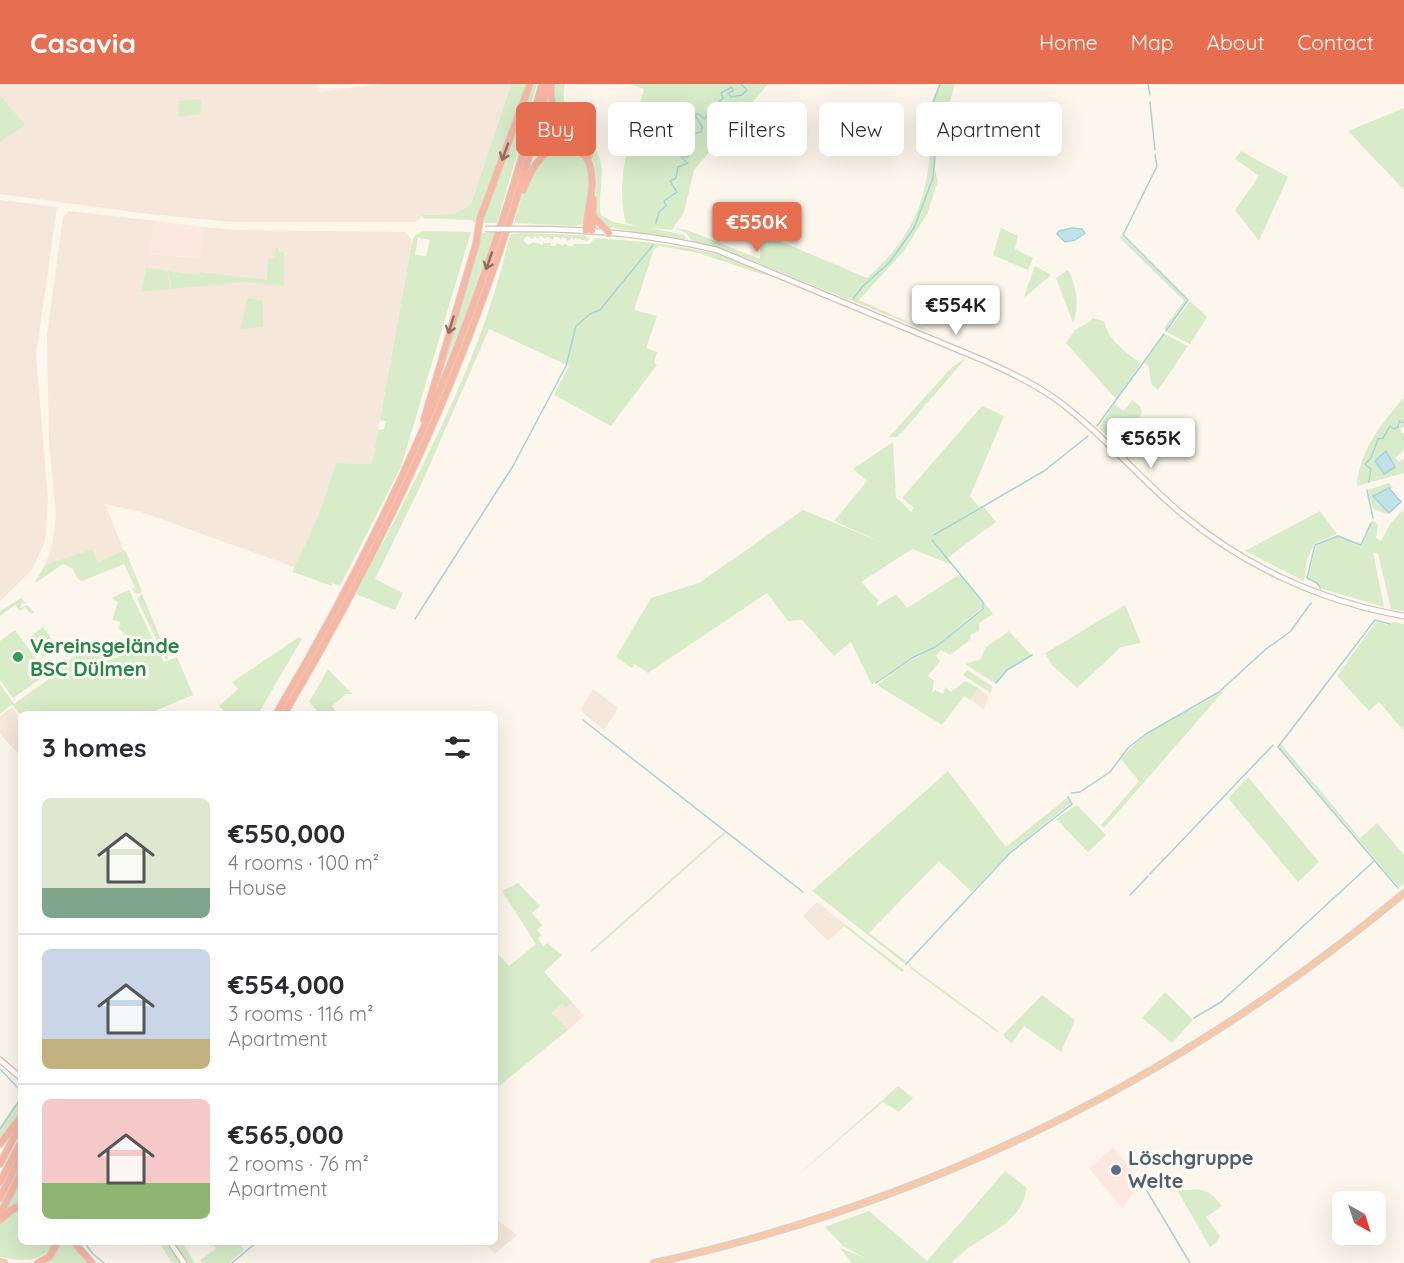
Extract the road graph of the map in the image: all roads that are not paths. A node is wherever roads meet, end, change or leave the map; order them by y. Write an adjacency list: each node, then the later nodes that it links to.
1 (530, 84): 6 (highway, one-way to 6)
2 (542, 84): 9 (highway, one-way to 9)
3 (550, 84): 4 (highway); 5 (highway)
4 (593, 215): 7 (highway); 8 (highway)
5 (511, 218): 7 (highway); 12 (highway)
6 (482, 229): 7 (main road, bridge); 9 (highway, one-way to 9)
7 (589, 231): 8 (main road)
8 (609, 232): 10 (main road)
9 (412, 454): 11 (highway)
10 (1404, 616)
11 (278, 711)
12 (286, 711)
13 (1404, 893): 36 (highway)
14 (0, 1060): 15 (main road)
15 (18, 1075)
16 (18, 1122): 18 (highway)
17 (18, 1130): 21 (highway)
18 (0, 1144)
19 (18, 1148): 23 (highway)
20 (18, 1162): 24 (highway)
21 (0, 1164)
22 (18, 1179): 26 (highway)
23 (0, 1182)
24 (0, 1198)
25 (18, 1207): 27 (highway)
26 (0, 1214)
27 (0, 1220)
28 (56, 1245): 33 (highway)
29 (77, 1245): 34 (highway)
30 (172, 1245): 35 (main road)
31 (0, 1262): 32 (highway)
32 (4, 1263)
33 (38, 1263)
34 (92, 1263)
35 (184, 1263)
36 (654, 1263)

